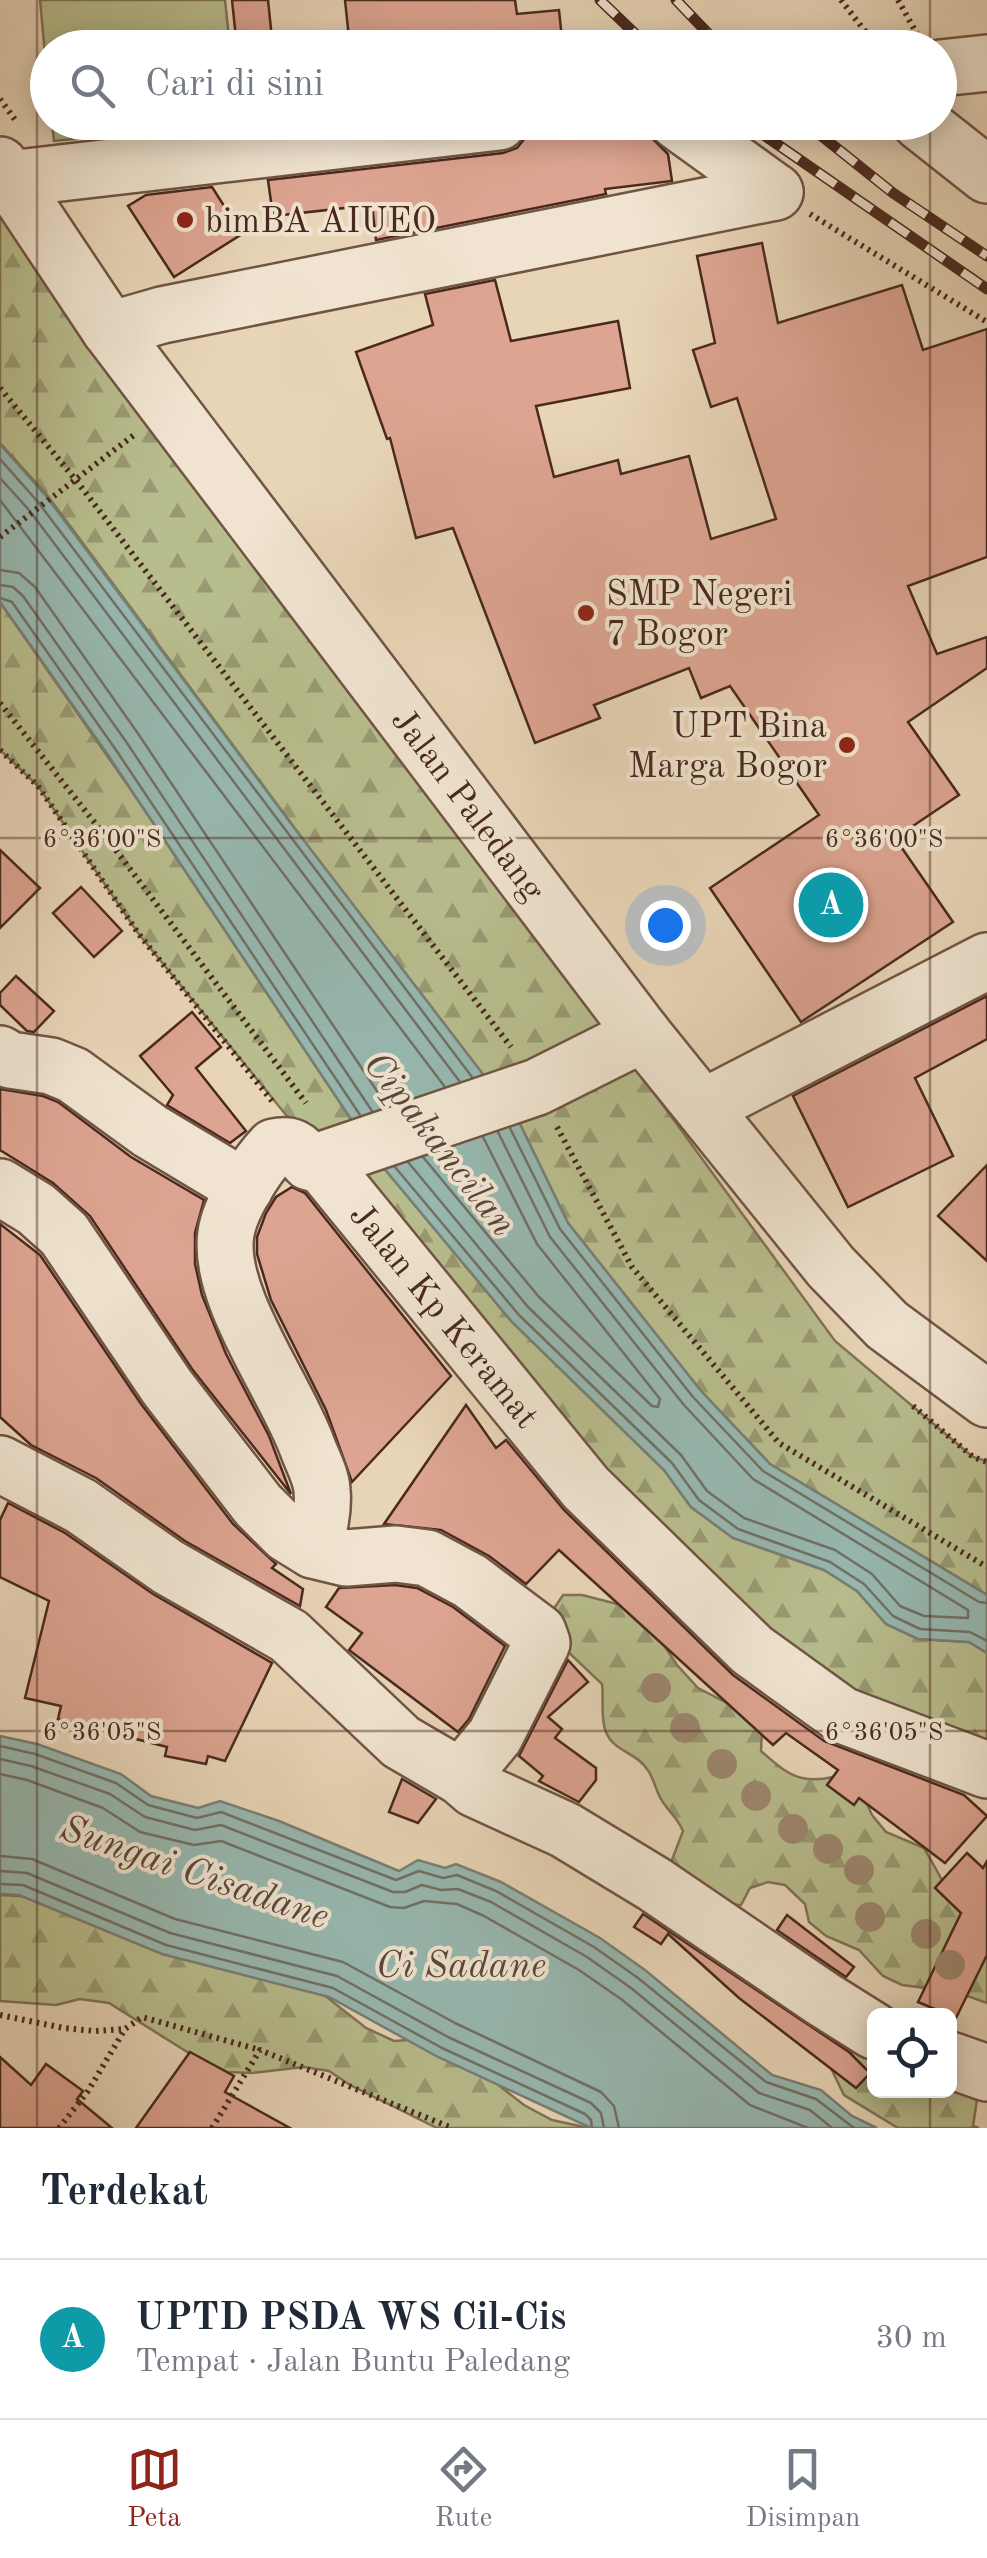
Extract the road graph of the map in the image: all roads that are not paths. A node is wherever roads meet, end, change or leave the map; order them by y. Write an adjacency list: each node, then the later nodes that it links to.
1 (987, 63): 2 (street)
2 (957, 66)
3 (321, 140): 6 (street)
4 (703, 140): 8 (street)
5 (943, 140): 7 (street)
6 (5, 172): 8 (street, Jalan Paledang)
7 (987, 175)
8 (110, 330): 10 (street, Jalan Paledang)
9 (987, 961): 12 (street)
10 (643, 1034): 12 (street, Jalan Paledang); 13 (street)
11 (0, 1054): 15 (street)
12 (704, 1107): 16 (street, Jalan Paledang)
13 (321, 1145): 15 (street); 19 (street, Jalan Kp Keramat)
14 (0, 1187): 18 (street)
15 (245, 1188): 18 (street)
16 (987, 1399)
17 (0, 1464): 20 (street)
18 (314, 1550): 20 (street)
19 (987, 1770)
20 (461, 1777): 21 (street)
21 (867, 2027)
22 (957, 2062): 23 (street)
23 (987, 2073)

